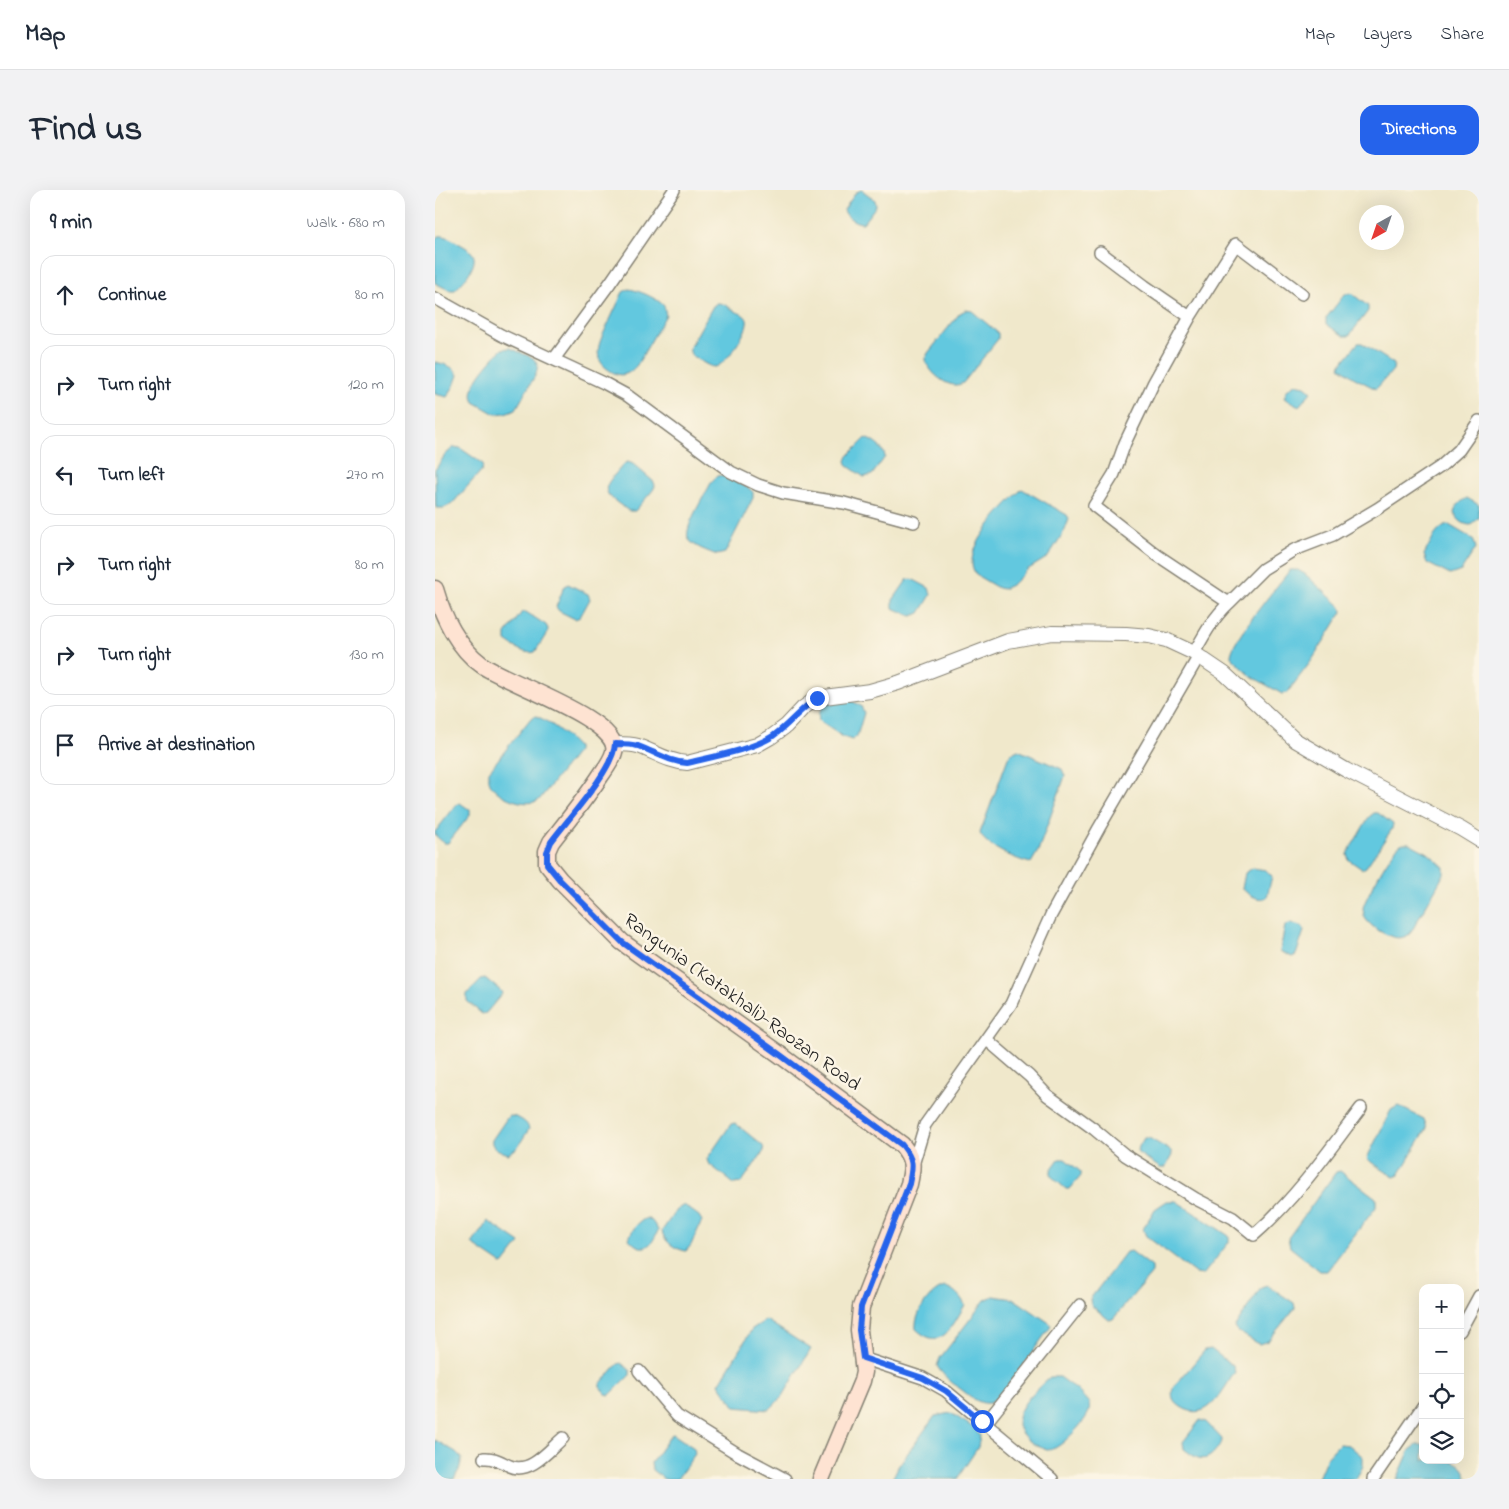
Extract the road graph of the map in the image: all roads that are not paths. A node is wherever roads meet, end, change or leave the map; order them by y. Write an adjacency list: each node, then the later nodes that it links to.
1 (674, 190): 6 (street)
2 (1099, 252): 5 (street)
3 (1302, 294): 5 (street)
4 (435, 298): 6 (street)
5 (1190, 317): 10 (street)
6 (554, 359): 8 (street)
7 (1479, 421): 10 (street)
8 (914, 522)
9 (435, 589): 12 (main road)
10 (1229, 604): 11 (street)
11 (1196, 655): 12 (street); 13 (street); 14 (street)
12 (615, 744): 16 (main road, Rangunia (Katakhali)-Raozan Road)
13 (1479, 840)
14 (987, 1039): 15 (street); 16 (street)
15 (1361, 1108)
16 (913, 1165): 20 (main road)
17 (1479, 1296): 19 (street)
18 (1080, 1306): 23 (street)
19 (1461, 1329)
20 (863, 1358): 23 (street); 27 (main road)
21 (639, 1371): 26 (street)
22 (1419, 1412): 29 (street)
23 (985, 1424): 28 (street)
24 (563, 1438): 25 (street)
25 (484, 1458)
26 (785, 1479)
27 (821, 1479)
28 (1052, 1479)
29 (1373, 1479)

